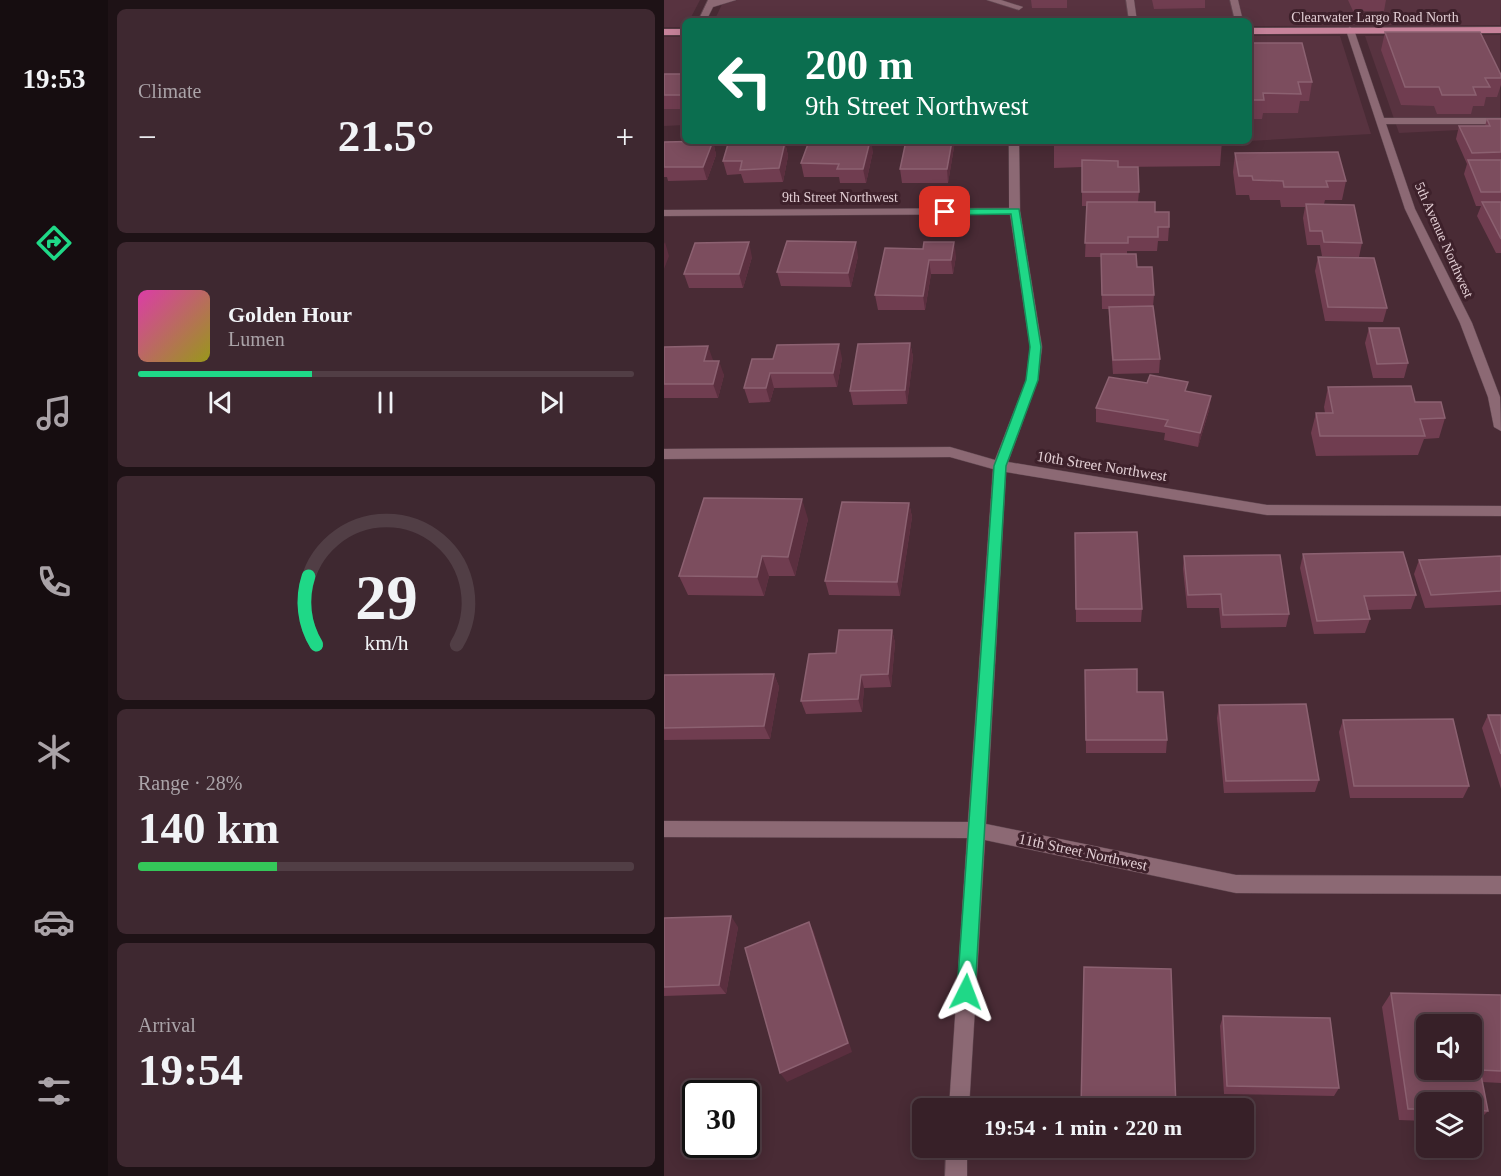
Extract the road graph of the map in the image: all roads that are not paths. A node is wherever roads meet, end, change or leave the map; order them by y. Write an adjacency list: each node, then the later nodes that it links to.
1 (732, 0): 5 (street)
2 (991, 0): 6 (street)
3 (1130, 0): 8 (street)
4 (1234, 0): 9 (street)
5 (711, 3): 7 (street)
6 (1019, 7)
7 (704, 18)
8 (1133, 18)
9 (1238, 18)
10 (1350, 30): 11 (main road, Clearwater Largo Road North); 12 (main road, Clearwater Largo Road North); 15 (street, 5th Avenue Northwest)
11 (1501, 30)
12 (1252, 31)
13 (664, 32): 14 (main road)
14 (682, 32)
15 (1381, 121): 16 (street); 20 (street, 5th Avenue Northwest)
16 (1501, 121)
17 (1014, 144): 18 (street)
18 (1015, 211): 19 (street, 9th Street Northwest); 22 (street)
19 (664, 213)
20 (1501, 427)
21 (664, 454): 22 (street, 10th Street Northwest)
22 (1000, 466): 23 (street, 10th Street Northwest); 25 (street)
23 (1501, 511)
24 (664, 830): 25 (street, 11th Street Northwest)
25 (976, 830): 26 (street, 11th Street Northwest); 27 (street)
26 (1501, 885)
27 (961, 1098)
28 (957, 1158): 29 (street)
29 (956, 1176)

